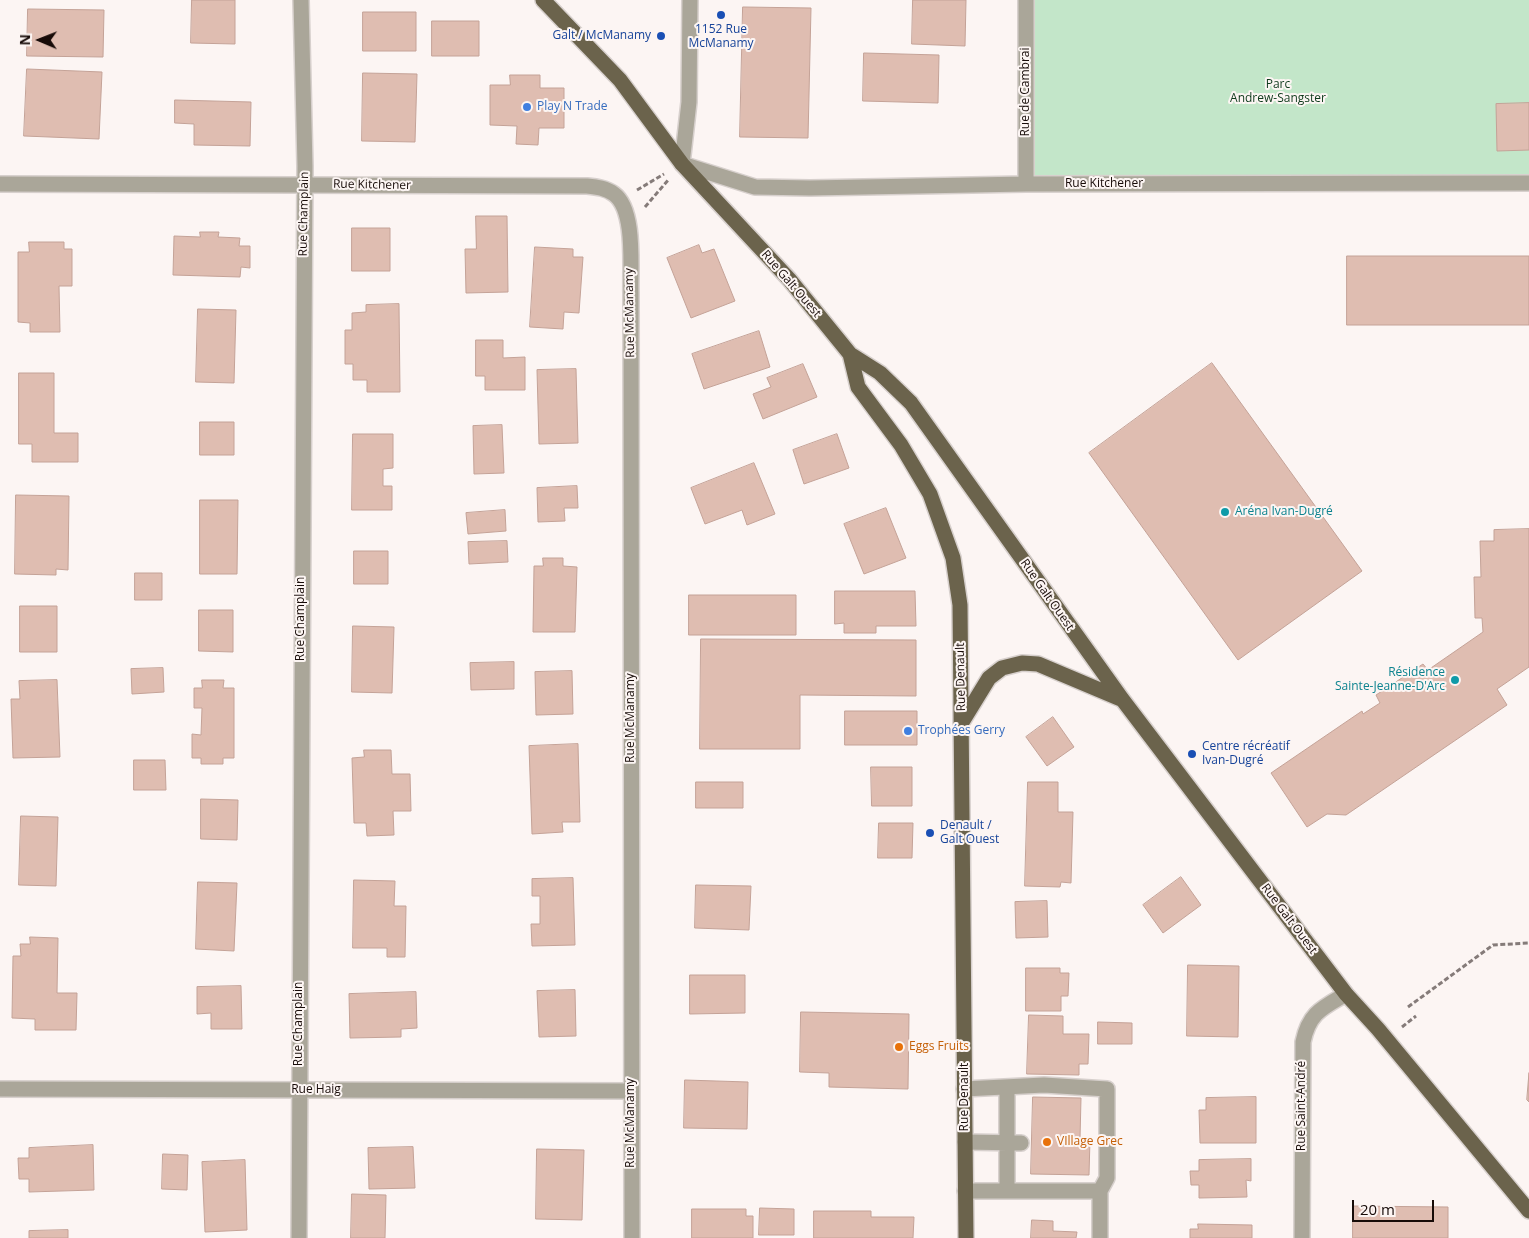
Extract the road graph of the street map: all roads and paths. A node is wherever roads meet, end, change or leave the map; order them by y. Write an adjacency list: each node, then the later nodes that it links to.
1 (301, 0): 8 (street, Rue Champlain)
2 (543, 0): 5 (main road, Rue Galt Ouest)
3 (690, 0): 5 (street)
4 (1026, 0): 9 (street, Rue de Cambrai)
5 (682, 164): 9 (street, Rue Kitchener); 10 (path); 11 (path); 12 (main road, Rue Galt Ouest)
6 (1529, 183): 9 (street, Rue Kitchener)
7 (0, 184): 8 (street, Rue Kitchener)
8 (304, 184): 10 (street, Rue Kitchener); 20 (street, Rue Champlain)
9 (1026, 184)
10 (619, 200): 11 (street, Rue McManamy)
11 (628, 226): 22 (street, Rue McManamy)
12 (850, 354): 13 (main road, Rue Galt Ouest); 14 (main road, Rue Denault)
13 (1122, 699): 14 (main road); 16 (main road, Rue Galt Ouest)
14 (962, 724): 21 (main road, Rue Denault)
15 (1529, 943): 17 (path)
16 (1346, 994): 28 (main road, Rue Galt Ouest); 33 (street, Rue Saint-André)
17 (1408, 1007)
18 (0, 1089): 20 (street, Rue Haig)
19 (1007, 1089): 21 (street); 24 (street); 27 (street)
20 (299, 1090): 22 (street, Rue Haig); 29 (street, Rue Champlain)
21 (964, 1090): 23 (main road, Rue Denault)
22 (631, 1091): 30 (street, Rue McManamy)
23 (965, 1142): 24 (street); 25 (main road, Rue Denault)
24 (1014, 1143): 26 (street)
25 (966, 1191): 26 (street); 31 (main road, Rue Denault)
26 (1007, 1191): 27 (street)
27 (1100, 1191): 32 (street)
28 (1529, 1211)
29 (298, 1238)
30 (632, 1238)
31 (966, 1238)
32 (1100, 1238)
33 (1302, 1238)

